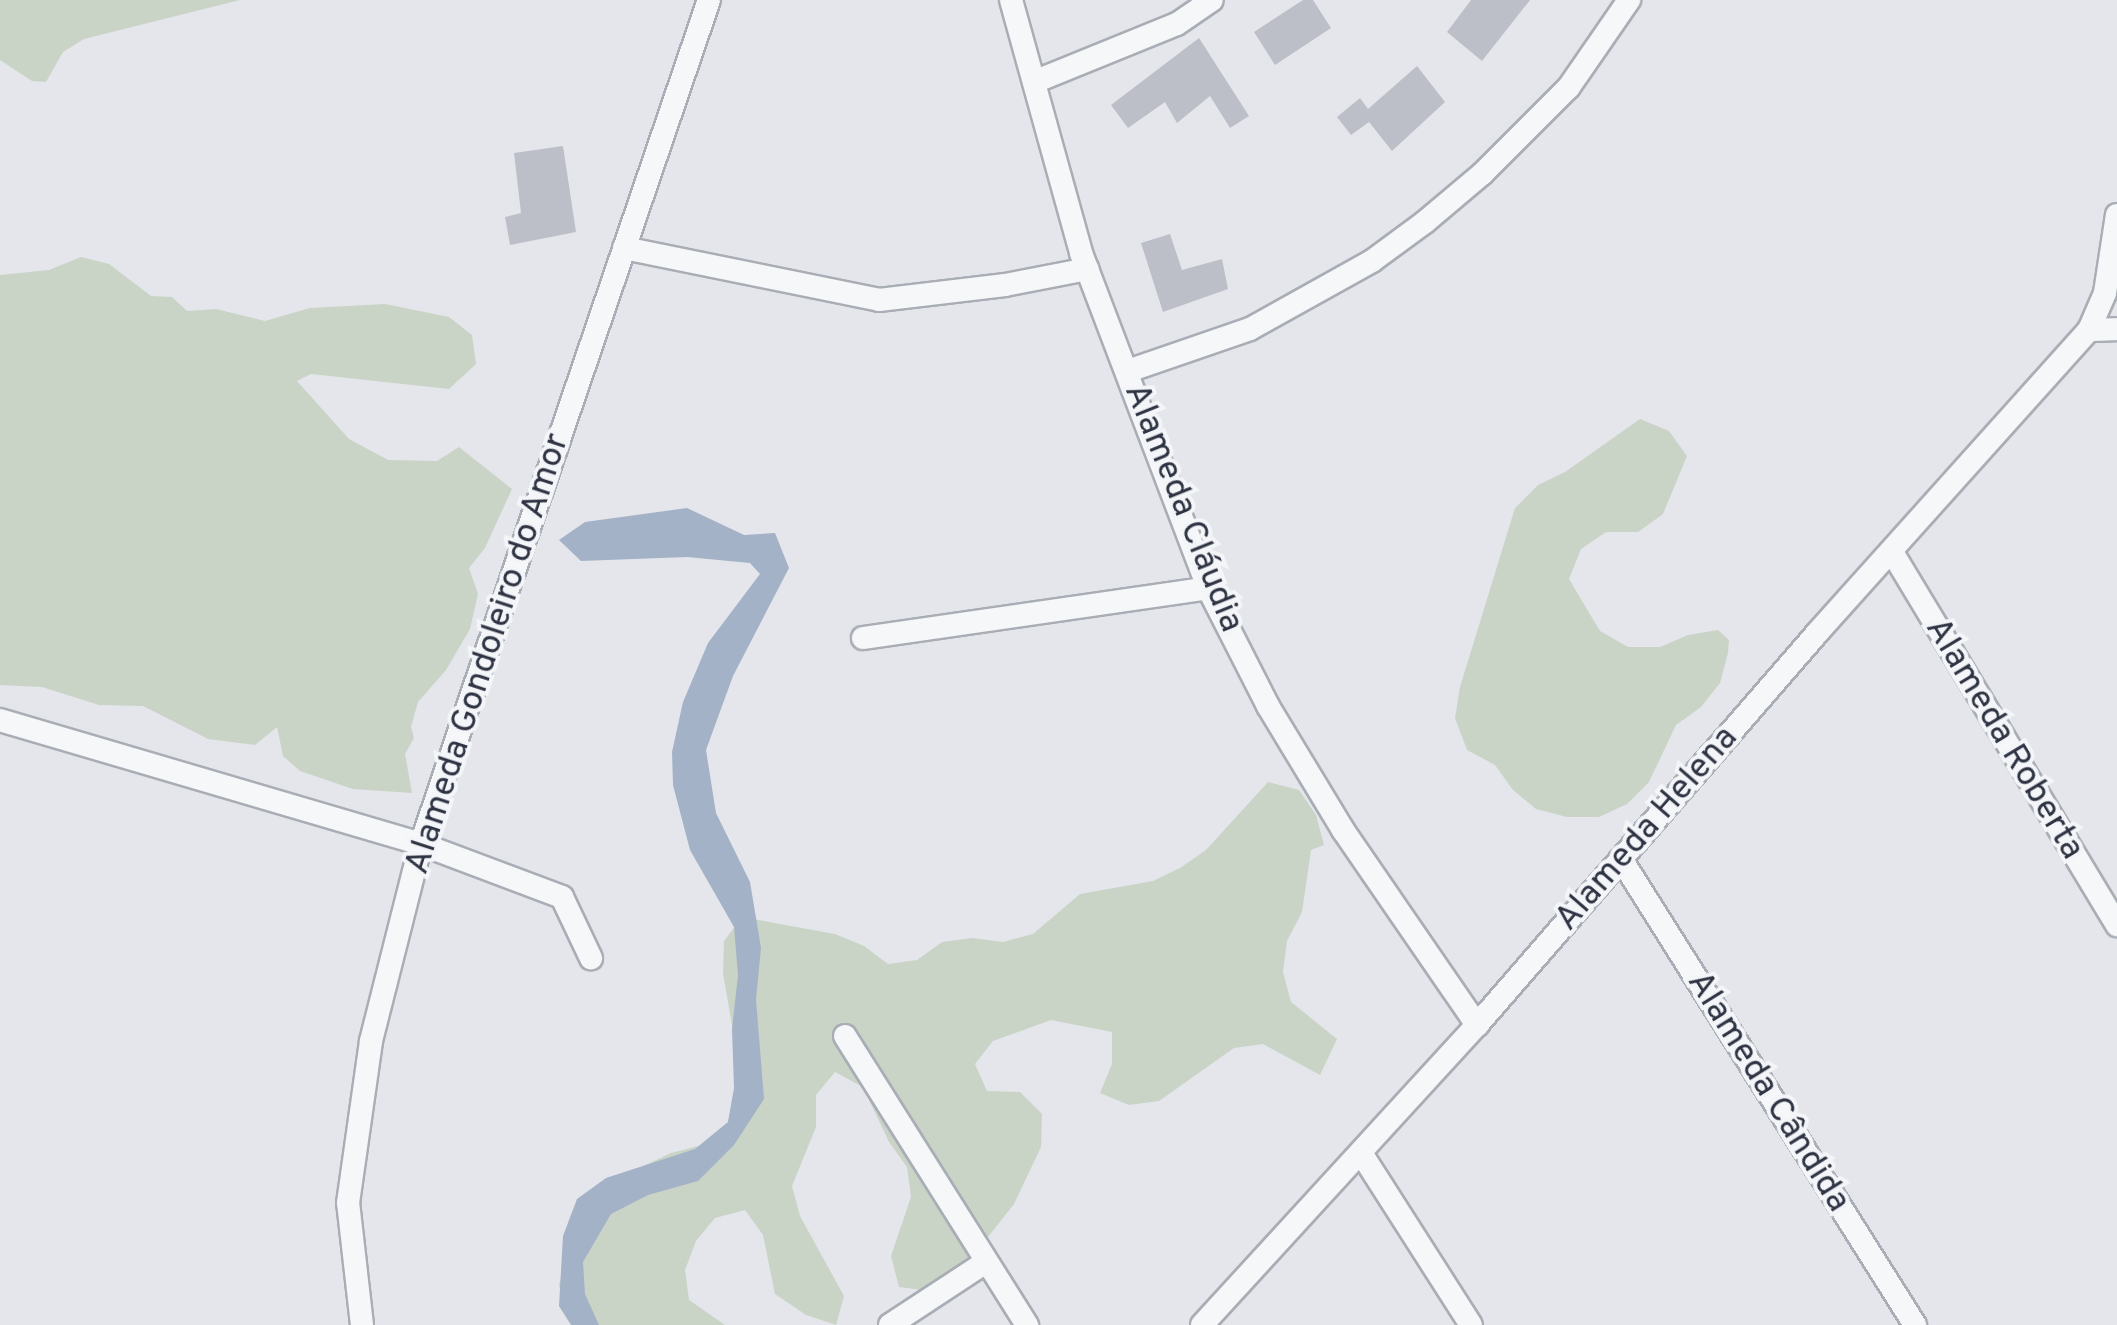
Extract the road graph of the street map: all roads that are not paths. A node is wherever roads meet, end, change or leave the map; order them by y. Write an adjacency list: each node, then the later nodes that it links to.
1 (709, 0): 7 (street, Alameda Gondoleiro do Amor)
2 (1011, 0): 5 (street, Alameda Cláudia)
3 (1212, 0): 5 (street)
4 (1629, 0): 11 (street)
5 (1034, 82): 8 (street, Alameda Cláudia)
6 (2117, 215): 10 (street, Alameda Helena)
7 (624, 248): 8 (street); 16 (street, Alameda Gondoleiro do Amor)
8 (1087, 269): 11 (street, Alameda Cláudia)
9 (2117, 328): 10 (street)
10 (2089, 330): 12 (street, Alameda Helena)
11 (1128, 371): 13 (street, Alameda Cláudia)
12 (1892, 552): 17 (street, Alameda Helena); 18 (street, Alameda Roberta)
13 (1208, 588): 14 (street); 20 (street, Alameda Cláudia)
14 (863, 638)
15 (0, 720): 16 (street)
16 (420, 844): 19 (street); 24 (street, Alameda Gondoleiro do Amor)
17 (1621, 859): 20 (street, Alameda Helena); 29 (street, Alameda Cândida)
18 (2117, 925)
19 (591, 958)
20 (1477, 1025): 22 (street, Alameda Helena)
21 (845, 1036): 23 (street)
22 (1361, 1153): 27 (street, Alameda Helena); 28 (street)
23 (986, 1262): 25 (street); 26 (street)
24 (362, 1325)
25 (890, 1325)
26 (1027, 1325)
27 (1202, 1325)
28 (1471, 1325)
29 (1914, 1325)

